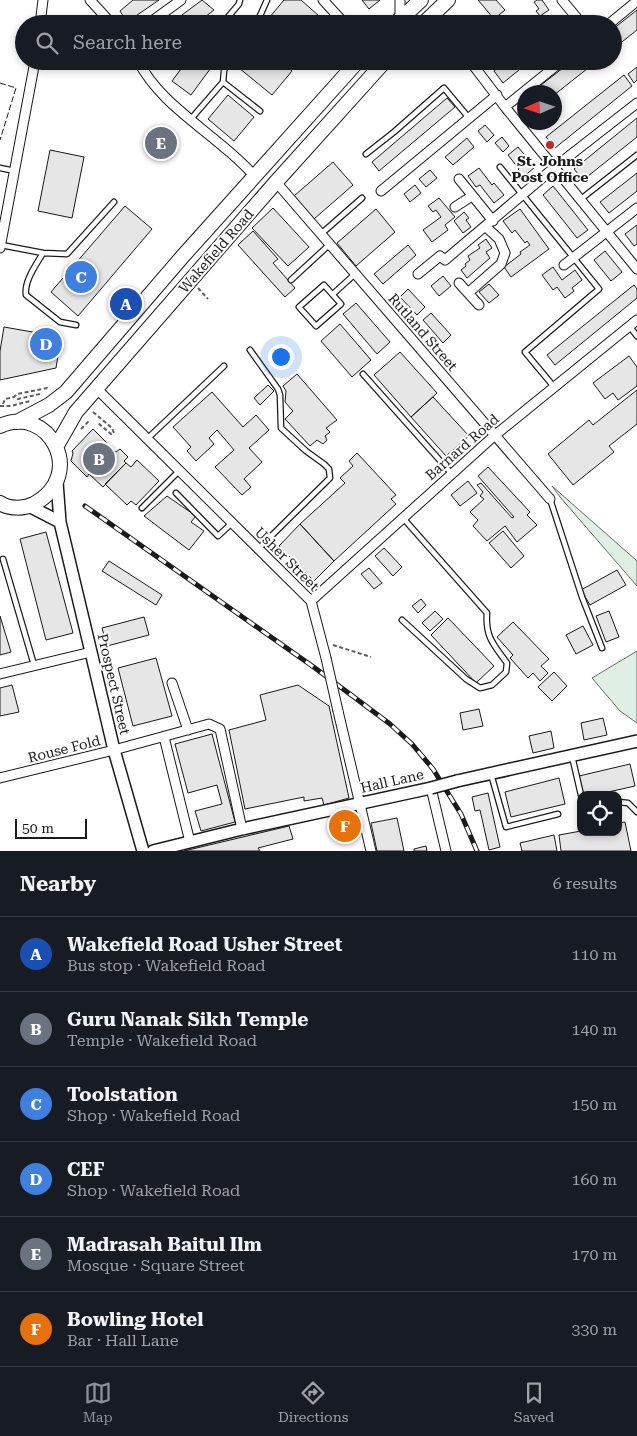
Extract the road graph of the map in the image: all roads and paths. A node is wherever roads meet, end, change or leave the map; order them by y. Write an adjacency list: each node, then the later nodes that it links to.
1 (42, 0): 12 (street)
2 (90, 0): 13 (street)
3 (181, 0): 14 (street)
4 (240, 0): 15 (lane)
5 (267, 0): 16 (lane)
6 (323, 0): 17 (street)
7 (400, 0): 18 (street)
8 (421, 0): 19 (main road)
9 (448, 0): 20 (main road)
10 (562, 0): 21 (street)
11 (637, 1): 22 (street)
12 (41, 15)
13 (104, 15)
14 (160, 15)
15 (230, 15)
16 (261, 15)
17 (337, 15)
18 (399, 15)
19 (405, 15)
20 (440, 15)
21 (574, 15)
22 (619, 15)
23 (33, 70): 42 (street)
24 (144, 70): 36 (street)
25 (224, 70): 30 (lane)
26 (350, 70): 43 (main road, Wakefield Road)
27 (377, 70): 45 (main road, Wakefield Road)
28 (477, 70): 31 (street)
29 (551, 70): 33 (street)
30 (223, 82): 34 (lane); 36 (lane)
31 (497, 96): 33 (street); 35 (street)
32 (637, 103): 40 (street)
33 (505, 107): 40 (street)
34 (260, 111)
35 (470, 118): 37 (lane); 46 (street)
36 (190, 120): 43 (street)
37 (366, 154)
38 (637, 156): 50 (lane)
39 (500, 166): 47 (lane)
40 (555, 167): 47 (street); 50 (street)
41 (0, 168): 42 (lane)
42 (15, 172): 59 (street)
43 (254, 175): 87 (main road, Wakefield Road)
44 (459, 180): 48 (street)
45 (276, 182): 57 (street, Rutland Street); 78 (main road, Wakefield Road)
46 (381, 191)
47 (522, 195): 54 (street); 61 (lane)
48 (472, 196): 52 (street); 54 (street)
49 (362, 198): 57 (lane)
50 (581, 200): 56 (street)
51 (114, 202): 60 (lane)
52 (455, 208)
53 (637, 208): 56 (street)
54 (493, 221): 55 (street)
55 (486, 227): 65 (street); 68 (street)
56 (607, 233): 61 (street); 63 (street)
57 (321, 234): 58 (street, Rutland Street)
58 (330, 244): 64 (street, Rutland Street); 66 (lane)
59 (0, 246): 60 (lane)
60 (43, 253): 72 (lane)
61 (574, 258): 62 (street); 77 (lane)
62 (564, 265)
63 (636, 265)
64 (355, 274): 69 (lane); 89 (street, Rutland Street)
65 (418, 274)
66 (290, 280)
67 (459, 283): 68 (street)
68 (468, 293): 70 (street)
69 (333, 294): 69 (lane)
70 (479, 305)
71 (634, 324): 73 (lane); 77 (street, Barnard Road)
72 (76, 325)
73 (637, 336)
74 (250, 350): 103 (lane)
75 (224, 366): 90 (lane)
76 (363, 374): 93 (lane)
77 (555, 388): 89 (street, Barnard Road)
78 (96, 389): 83 (main road, Wakefield Road); 90 (street, Usher Street)
79 (40, 394): 80 (path)
80 (14, 397): 81 (path); 84 (path)
81 (40, 398)
82 (33, 400): 84 (path)
83 (84, 404): 86 (path); 91 (main road, Wakefield Road)
84 (2, 405)
85 (89, 421): 88 (path)
86 (98, 422)
87 (6, 423): 91 (main road)
88 (81, 429)
89 (494, 436): 93 (street, Barnard Road); 96 (street, Rutland Street)
90 (147, 439): 92 (street, Usher Street)
91 (56, 447): 94 (main road)
92 (179, 471): 99 (lane); 102 (street, Usher Street)
93 (452, 474): 100 (street, Barnard Road)
94 (57, 482): 97 (main road); 101 (street, Prospect Street)
95 (176, 493): 102 (lane)
96 (550, 499): 108 (lane)
97 (29, 506): 98 (main road); 101 (street)
98 (4, 507)
99 (142, 508)
100 (404, 518): 105 (street, Barnard Road); 106 (lane)
101 (60, 522): 109 (street, Prospect Street)
102 (232, 523): 103 (street, Usher Street)
103 (258, 549): 105 (street, Usher Street)
104 (3, 559): 111 (lane)
105 (311, 601): 107 (street, Usher Street)
106 (402, 620)
107 (322, 642): 110 (path); 124 (street, Usher Street, bridge)
108 (602, 648)
109 (91, 652): 111 (street); 117 (street, Prospect Street)
110 (371, 657)
111 (34, 666): 112 (street)
112 (0, 674)
113 (172, 683): 114 (street)
114 (188, 730): 115 (street, Rouse Fold); 127 (street, Rouse Fold)
115 (164, 737): 117 (street, Rouse Fold); 128 (street)
116 (637, 741): 118 (street, Hall Lane)
117 (114, 750): 120 (street, Rouse Fold); 129 (street, Prospect Street)
118 (571, 755): 119 (street, Hall Lane); 122 (lane)
119 (491, 773): 121 (street, Hall Lane, bridge); 126 (lane)
120 (0, 778)
121 (431, 788): 124 (street, Hall Lane); 132 (street)
122 (580, 791)
123 (622, 802): 125 (lane)
124 (359, 804): 127 (street, Hall Lane); 131 (street, Usher Street)
125 (637, 812)
126 (558, 814)
127 (242, 829): 128 (street, Hall Lane)
128 (190, 842): 130 (street, Hall Lane)
129 (143, 851)
130 (153, 851)
131 (371, 851)
132 (446, 851)

